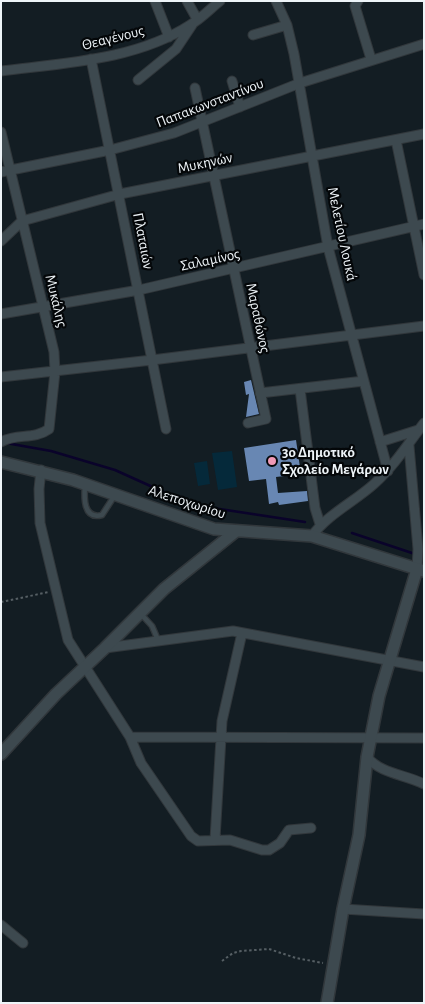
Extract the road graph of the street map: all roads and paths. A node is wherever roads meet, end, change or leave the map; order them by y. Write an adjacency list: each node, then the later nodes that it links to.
1 (155, 1): 9 (street)
2 (186, 1): 6 (street)
3 (220, 1): 6 (street, Θεαγένους)
4 (276, 1): 7 (street, Μελετίου Λουκά)
5 (358, 1): 12 (street)
6 (195, 22): 9 (street, Θεαγένους); 14 (street)
7 (287, 25): 8 (street); 16 (street, Μελετίου Λουκά)
8 (253, 34)
9 (169, 37): 11 (street, Θεαγένους)
10 (424, 44): 12 (street, Παπακωνσταντίνου)
11 (91, 59): 13 (street, Θεαγένους); 23 (street, Πλαταιών)
12 (371, 59): 16 (street, Παπακωνσταντίνου)
13 (1, 71)
14 (138, 80)
15 (232, 81): 18 (street)
16 (300, 83): 18 (street, Παπακωνσταντίνου); 24 (street, Μελετίου Λουκά)
17 (195, 88): 19 (street, Μαραθώνος)
18 (240, 107): 19 (street, Παπακωνσταντίνου)
19 (204, 123): 23 (street, Παπακωνσταντίνου); 26 (street, Μαραθώνος)
20 (1, 132): 25 (street, Μυκάλης)
21 (424, 134): 22 (street, Μυκηνών)
22 (396, 140): 24 (street, Μυκηνών); 30 (street)
23 (110, 150): 25 (street, Παπακωνσταντίνου); 27 (street, Πλαταιών)
24 (312, 155): 26 (street, Μυκηνών); 32 (street, Μελετίου Λουκά)
25 (6, 171): 28 (street, Μυκάλης)
26 (214, 175): 27 (street, Μυκηνών); 33 (street, Μαραθώνος)
27 (120, 194): 28 (street, Μυκηνών); 35 (street, Πλαταιών)
28 (22, 222): 31 (street, Μυκηνών); 36 (street, Μυκάλης)
29 (424, 224): 30 (street, Σαλαμίνος)
30 (413, 227): 32 (street, Σαλαμίνος); 34 (street)
31 (1, 241)
32 (328, 247): 33 (street, Σαλαμίνος); 39 (street, Μελετίου Λουκά)
33 (234, 269): 35 (street, Σαλαμίνος); 40 (street, Μαραθώνος)
34 (424, 275)
35 (139, 290): 36 (street, Σαλαμίνος); 41 (street, Πλαταιών)
36 (43, 306): 37 (street, Σαλαμίνος); 42 (street, Μυκάλης)
37 (1, 314)
38 (424, 326): 39 (street)
39 (352, 335): 40 (street); 44 (street, Μελετίου Λουκά)
40 (251, 348): 41 (street); 46 (street, Μαραθώνος)
41 (152, 360): 42 (street); 49 (street, Πλαταιών)
42 (55, 372): 43 (street); 50 (street, Μυκάλης)
43 (1, 377)
44 (364, 382): 45 (street); 51 (street, Μελετίου Λουκά)
45 (300, 389): 46 (street); 58 (street)
46 (260, 394): 47 (street, Μαραθώνος)
47 (248, 423)
48 (421, 427): 51 (street); 52 (street)
49 (166, 429)
50 (1, 442)
51 (380, 442): 55 (street, Μελετίου Λουκά)
52 (409, 446): 55 (street); 61 (street)
53 (1, 462): 54 (street, Αλεποχωρίου)
54 (41, 470): 56 (street, Αλεποχωρίου); 62 (street)
55 (388, 471): 58 (street)
56 (86, 484): 57 (street, Αλεποχωρίου); 57 (lane)
57 (116, 494): 59 (street, Αλεποχωρίου)
58 (320, 524): 60 (street)
59 (235, 532): 60 (street, Αλεποχωρίου); 64 (street)
60 (312, 536): 61 (street, Αλεποχωρίου)
61 (420, 568): 68 (street)
62 (56, 591): 63 (path); 70 (street)
63 (1, 602)
64 (140, 613): 66 (lane); 67 (street)
65 (242, 633): 66 (street); 68 (street); 72 (street)
66 (158, 641): 67 (street)
67 (105, 648): 70 (street)
68 (390, 660): 69 (street); 73 (street)
69 (424, 666)
70 (84, 668): 71 (street); 75 (street)
71 (130, 737): 72 (street); 79 (street)
72 (220, 737): 73 (street); 79 (street)
73 (373, 737): 74 (street); 76 (street)
74 (424, 738)
75 (1, 754)
76 (367, 757): 77 (street); 80 (street)
77 (423, 784)
78 (311, 828): 79 (street)
79 (215, 839)
80 (343, 909): 81 (street); 85 (street)
81 (424, 914)
82 (1, 924): 83 (street)
83 (23, 943)
84 (222, 960): 85 (path)
85 (333, 964): 86 (street)
86 (328, 1003)

